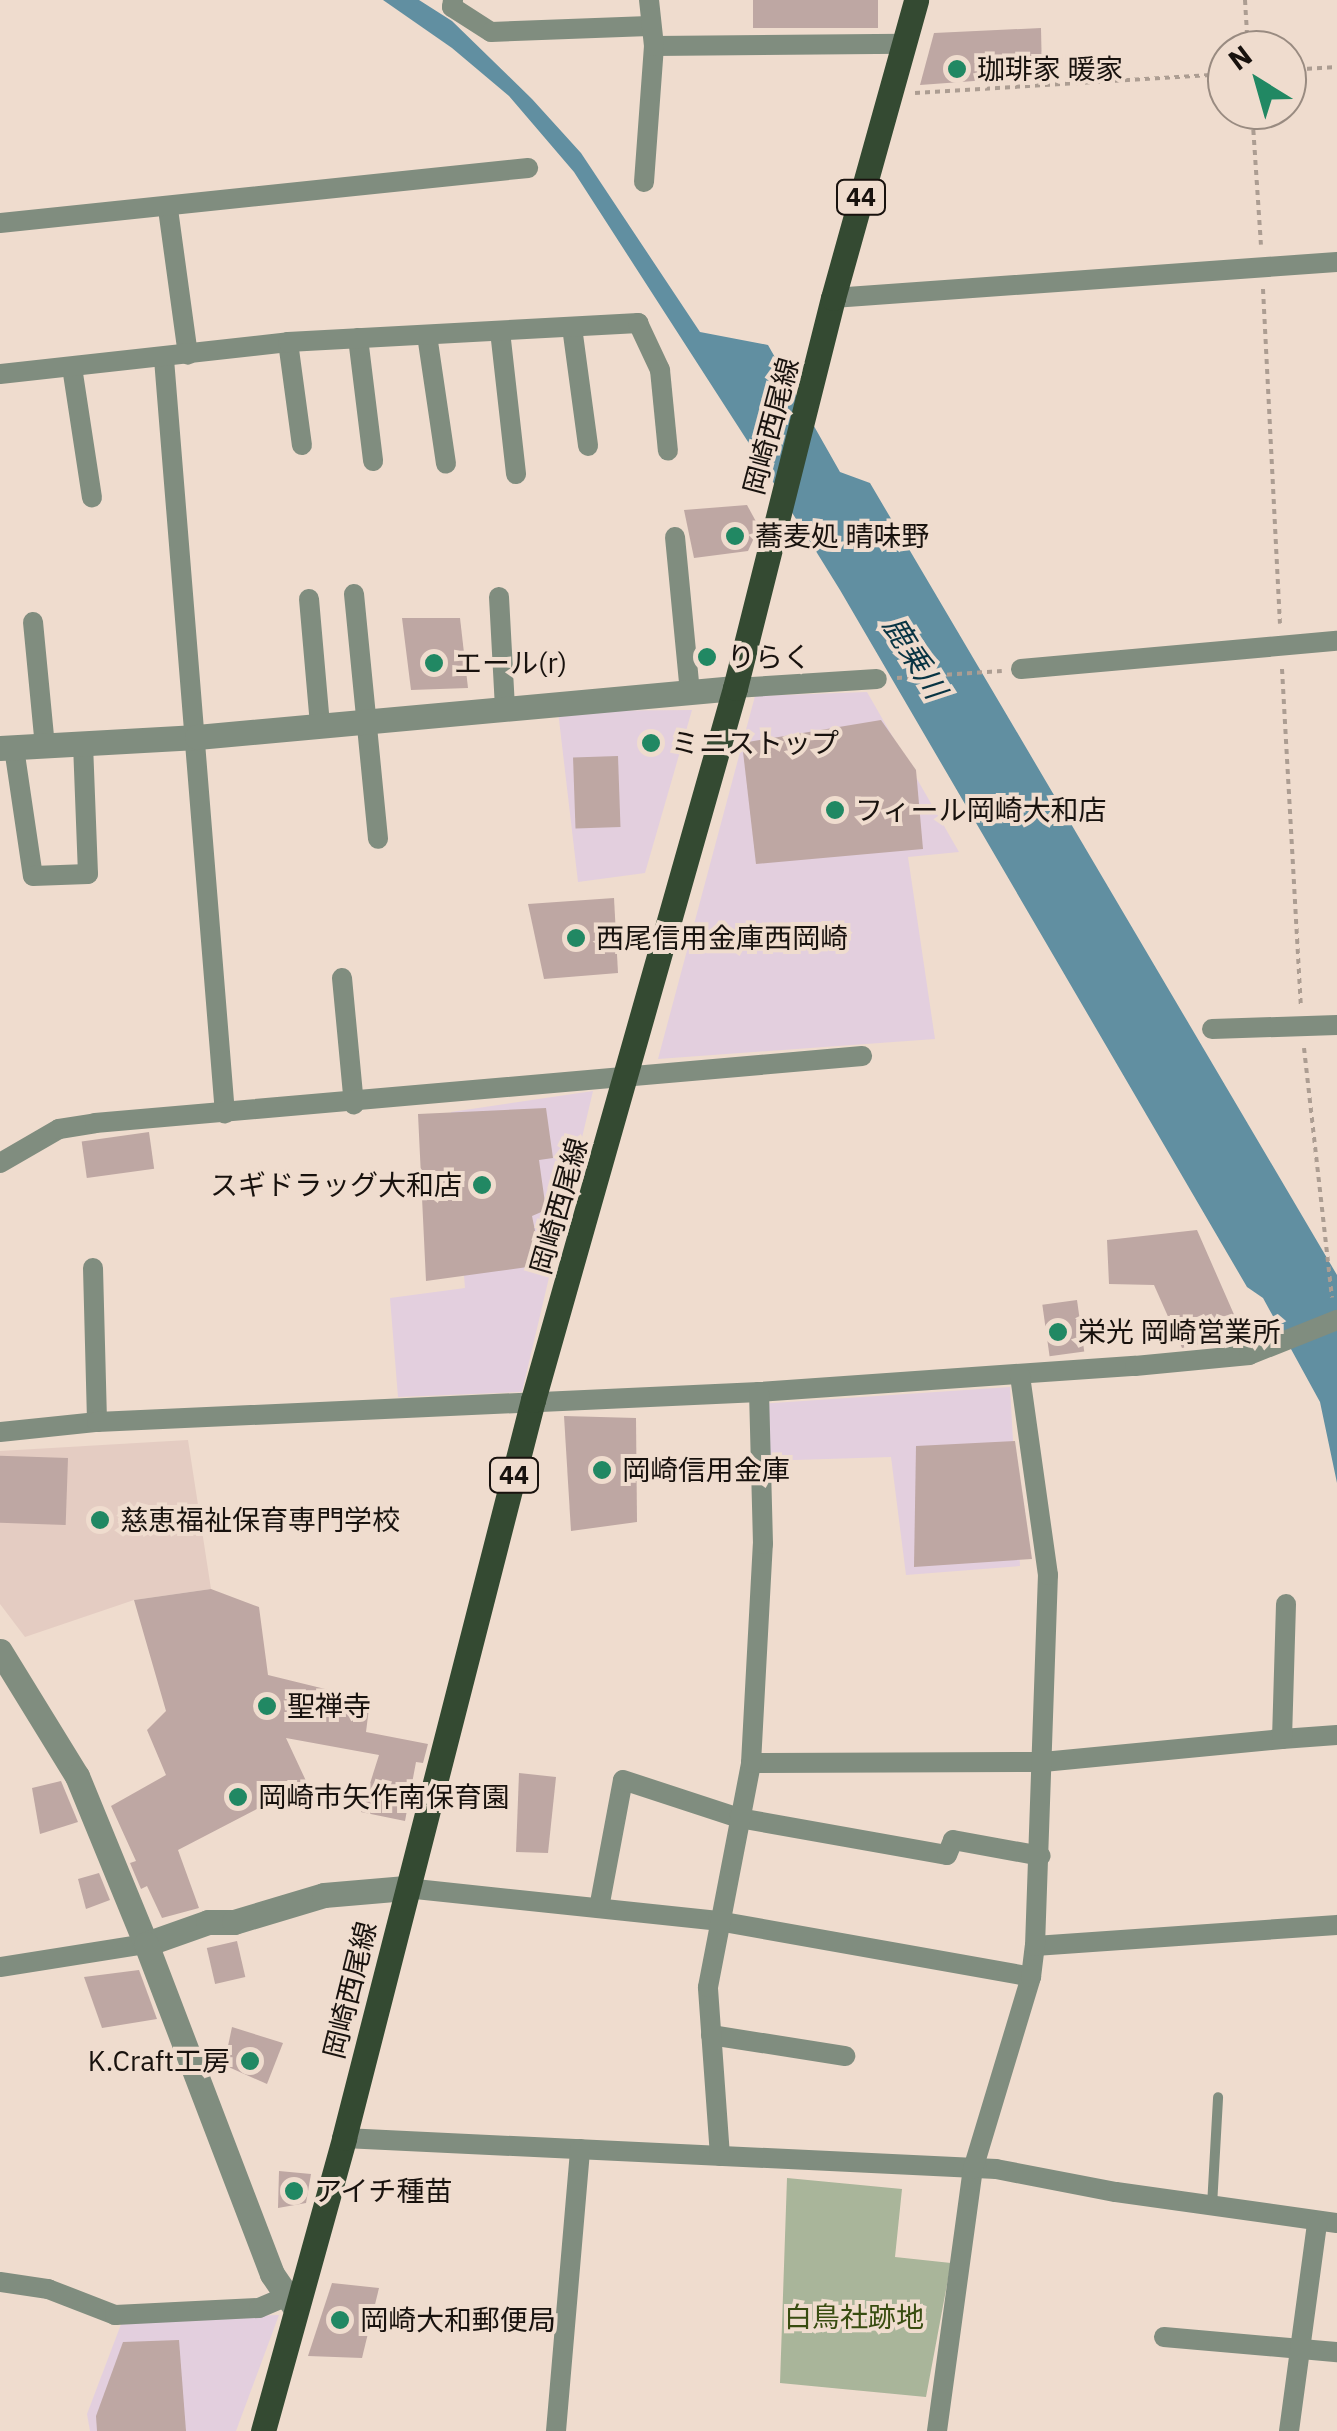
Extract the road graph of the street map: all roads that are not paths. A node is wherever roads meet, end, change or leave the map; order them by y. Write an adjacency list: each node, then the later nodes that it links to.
1 (452, 0): 4 (street)
2 (649, 0): 4 (street)
3 (916, 0): 5 (main road, 岡崎西尾線 / 44)
4 (651, 36): 5 (street); 7 (street)
5 (905, 44): 11 (main road, 岡崎西尾線 / 44)
6 (528, 168): 8 (street)
7 (644, 182)
8 (168, 209): 9 (street); 17 (street)
9 (0, 223)
10 (1337, 262): 11 (street)
11 (833, 298): 36 (main road, 岡崎西尾線 / 44)
12 (572, 327): 13 (street); 22 (street); 23 (street)
13 (500, 331): 14 (street); 26 (street)
14 (427, 335): 15 (street); 25 (street)
15 (358, 338): 16 (street); 24 (street)
16 (288, 342): 17 (street); 21 (street)
17 (188, 355): 18 (street)
18 (164, 359): 19 (street); 41 (street)
19 (72, 367): 20 (street); 27 (street)
20 (0, 374)
21 (302, 444)
22 (588, 446)
23 (668, 450)
24 (374, 462)
25 (446, 464)
26 (516, 474)
27 (92, 497)
28 (675, 537): 37 (street)
29 (354, 594): 39 (street)
30 (499, 597): 38 (street)
31 (310, 599): 40 (street)
32 (33, 622): 43 (street)
33 (1337, 641): 34 (street)
34 (1021, 669)
35 (877, 679): 36 (street)
36 (735, 688): 37 (street); 50 (main road, 岡崎西尾線 / 44)
37 (690, 692): 38 (street)
38 (505, 709): 39 (street)
39 (365, 721): 40 (street); 45 (street)
40 (320, 724): 41 (street)
41 (197, 737): 42 (street); 52 (street)
42 (83, 744): 43 (street); 44 (street)
43 (45, 746): 44 (street)
44 (7, 748)
45 (378, 840)
46 (342, 978): 51 (street)
47 (1337, 1025): 48 (street)
48 (1212, 1029)
49 (862, 1056): 50 (street)
50 (627, 1079): 51 (street); 58 (main road, 岡崎西尾線 / 44)
51 (354, 1104): 52 (street)
52 (225, 1114): 53 (street)
53 (0, 1162)
54 (92, 1268): 59 (street)
55 (1336, 1320): 56 (street)
56 (1020, 1374): 57 (street); 65 (street)
57 (759, 1392): 58 (street); 66 (street)
58 (533, 1400): 59 (street); 69 (main road, 岡崎西尾線 / 44)
59 (97, 1422): 60 (street)
60 (0, 1432)
61 (1286, 1604): 64 (street)
62 (0, 1651): 73 (street)
63 (1337, 1735): 64 (street)
64 (1282, 1740): 65 (street)
65 (1044, 1762): 66 (street); 68 (street)
66 (751, 1764): 67 (street)
67 (740, 1818): 68 (street); 70 (street); 71 (street)
68 (1040, 1856): 74 (street)
69 (406, 1888): 70 (street); 73 (street); 80 (main road, 岡崎西尾線 / 44)
70 (599, 1908): 71 (street)
71 (718, 1921): 76 (street); 77 (street)
72 (1337, 1925): 74 (street)
73 (146, 1944): 75 (street); 87 (street)
74 (1035, 1946): 76 (street)
75 (0, 1967)
76 (1031, 1977): 83 (street)
77 (711, 2035): 78 (street); 82 (street)
78 (845, 2056)
79 (1218, 2097): 84 (lane)
80 (344, 2138): 81 (street); 87 (main road, 岡崎西尾線 / 44)
81 (580, 2150): 82 (street); 92 (street)
82 (720, 2156): 83 (street)
83 (974, 2168): 84 (street); 93 (street)
84 (1212, 2206): 85 (street)
85 (1327, 2223): 89 (street)
86 (0, 2282): 87 (street)
87 (292, 2302): 91 (main road, 岡崎西尾線 / 44)
88 (1164, 2337): 89 (street)
89 (1299, 2350): 90 (street); 94 (street)
90 (1337, 2352)
91 (262, 2431)
92 (556, 2431)
93 (937, 2431)
94 (1289, 2431)

